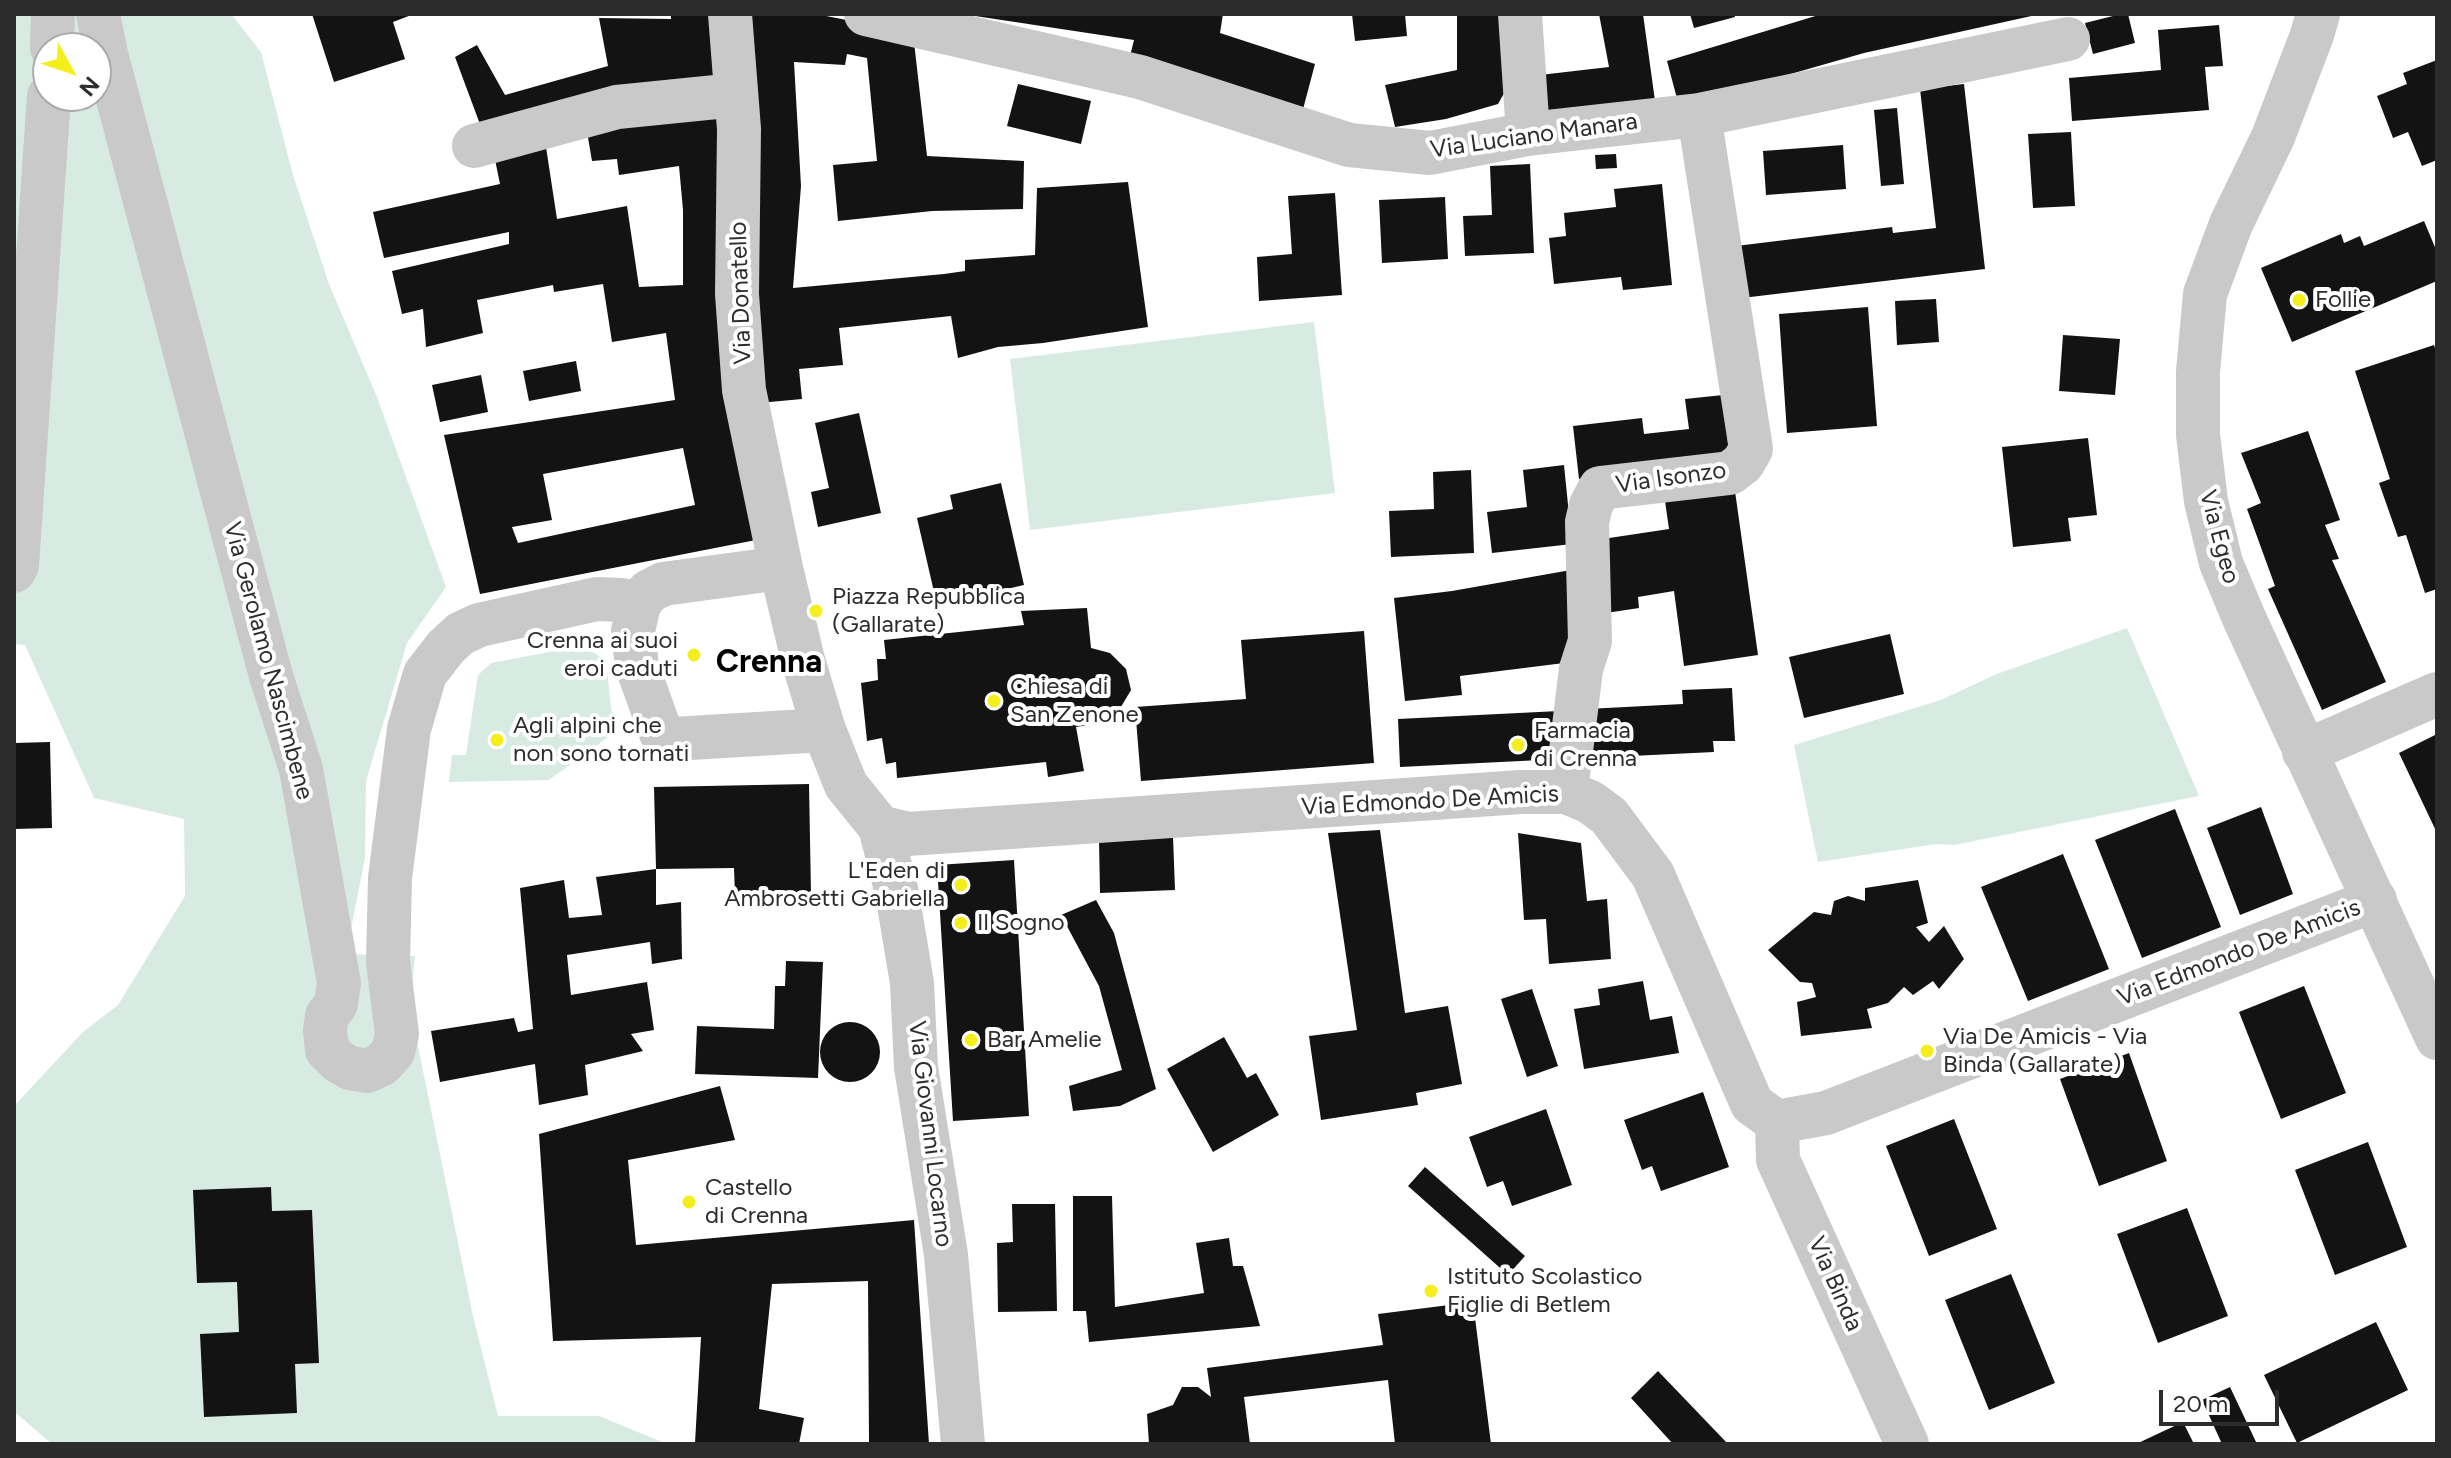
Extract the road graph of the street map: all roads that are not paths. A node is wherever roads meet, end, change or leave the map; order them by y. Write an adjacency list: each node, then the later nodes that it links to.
1 (98, 14): 14 (street, Via Gerolamo Nascimbene)
2 (730, 14): 7 (street, Via Donatello)
3 (866, 14): 10 (street, Via Luciano Manara)
4 (1520, 14): 10 (street)
5 (2318, 14): 17 (street, Via Egeo)
6 (2068, 39): 9 (street, Via Luciano Manara)
7 (736, 95): 11 (street); 12 (street, Via Donatello)
8 (48, 112): 13 (street)
9 (1699, 115): 10 (street, Via Luciano Manara); 18 (street, Via Isonzo)
10 (1528, 134)
11 (474, 146)
12 (781, 568): 14 (street); 16 (street, Via Donatello)
13 (14, 571)
14 (639, 604): 16 (street)
15 (2437, 694): 17 (street)
16 (824, 730): 19 (street, Via Donatello)
17 (2304, 752): 20 (street, Via Egeo)
18 (1566, 792): 19 (street, Via Edmondo De Amicis); 22 (street, Via Edmondo De Amicis)
19 (880, 827): 23 (street, Via Giovanni Locarno)
20 (2375, 900): 21 (street, Via Egeo); 22 (street, Via Edmondo De Amicis)
21 (2437, 1038)
22 (1777, 1122): 24 (street, Via Binda)
23 (963, 1444)
24 (1907, 1444)

